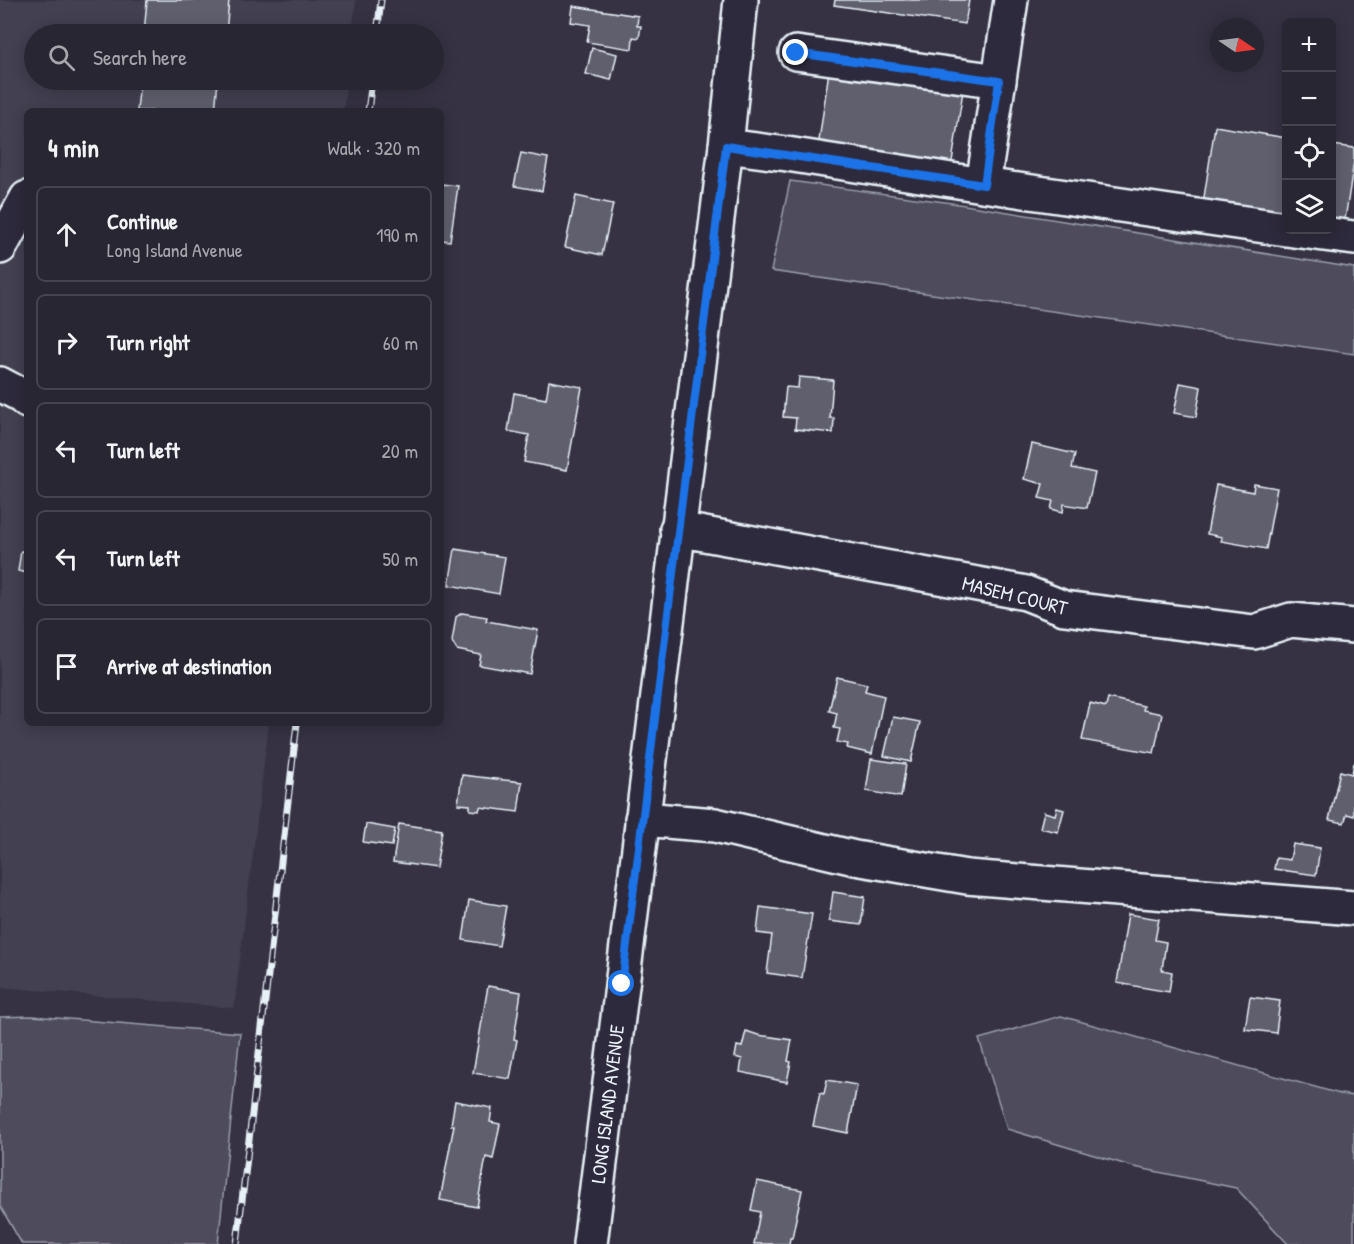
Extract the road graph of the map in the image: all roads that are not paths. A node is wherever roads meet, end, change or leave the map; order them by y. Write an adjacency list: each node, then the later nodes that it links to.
1 (741, 0): 5 (street, LONG ISLAND AVENUE)
2 (1011, 0): 4 (street)
3 (796, 53): 4 (street)
4 (999, 81): 6 (street)
5 (726, 146): 6 (street); 14 (street, LONG ISLAND AVENUE)
6 (984, 185): 8 (street)
7 (24, 203): 11 (street)
8 (1282, 228)
9 (1324, 234): 10 (street)
10 (1354, 238)
11 (0, 247)
12 (0, 384): 13 (street)
13 (24, 398)
14 (677, 529): 15 (street, MASEM COURT); 16 (street, LONG ISLAND AVENUE)
15 (1354, 626)
16 (642, 819): 17 (street); 18 (street, LONG ISLAND AVENUE)
17 (1354, 908)
18 (590, 1244)

